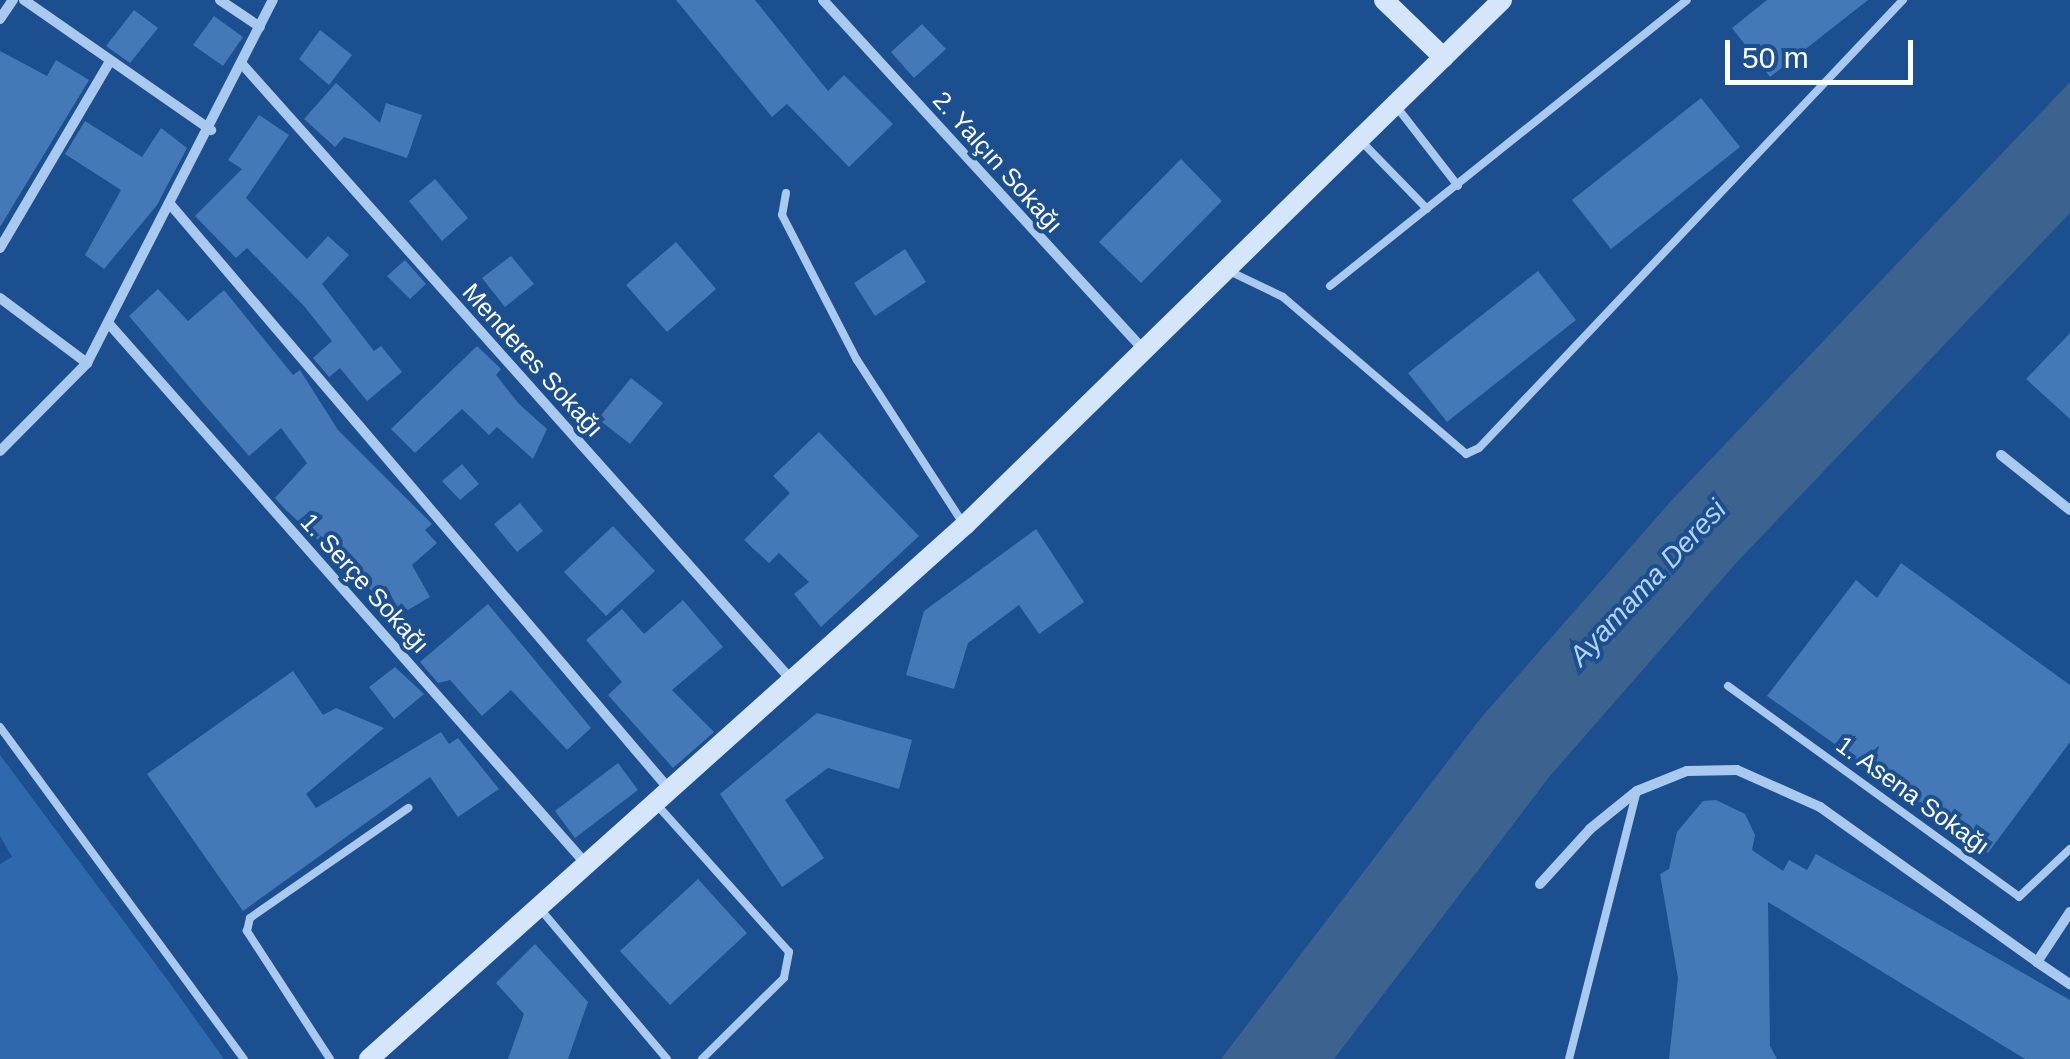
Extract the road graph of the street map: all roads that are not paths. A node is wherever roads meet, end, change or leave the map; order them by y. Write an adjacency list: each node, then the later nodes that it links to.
1 (12, 0): 10 (street)
2 (24, 0): 13 (street)
3 (220, 0): 11 (street)
4 (273, 0): 11 (street)
5 (823, 0): 27 (street, 2. Yalçın Sokağı)
6 (1384, 0): 12 (main road)
7 (1502, 0): 12 (main road)
8 (1687, 0): 18 (lane)
9 (1903, 0): 23 (lane)
10 (0, 19)
11 (260, 28): 14 (street)
12 (1444, 58): 15 (main road)
13 (110, 61): 16 (street); 22 (street)
14 (242, 64): 16 (street); 33 (street, Menderes Sokağı)
15 (1396, 106): 17 (main road); 18 (lane)
16 (210, 130): 20 (street)
17 (1360, 140): 21 (lane); 23 (main road)
18 (1458, 186): 21 (lane)
19 (786, 193): 32 (lane)
20 (170, 204): 26 (street); 37 (street)
21 (1427, 209): 24 (lane)
22 (0, 248)
23 (1228, 270): 27 (main road)
24 (1330, 286)
25 (0, 298): 28 (street)
26 (110, 325): 28 (street); 40 (street, 1. Serçe Sokağı)
27 (1144, 351): 32 (main road)
28 (87, 363): 29 (street)
29 (0, 451)
30 (2000, 455): 31 (street)
31 (2070, 510)
32 (965, 526): 33 (main road)
33 (794, 683): 37 (main road)
34 (1728, 686): 39 (lane, 1. Asena Sokağı)
35 (0, 727): 46 (lane)
36 (1637, 791): 41 (street); 44 (street); 51 (lane)
37 (666, 800): 40 (main road); 50 (lane)
38 (408, 808): 47 (lane)
39 (2070, 849)
40 (590, 868): 42 (main road)
41 (1540, 884)
42 (541, 910): 48 (main road); 49 (lane)
43 (2070, 912): 44 (street)
44 (2037, 962): 45 (street)
45 (2070, 984)
46 (244, 1059)
47 (330, 1059)
48 (370, 1059)
49 (667, 1059)
50 (702, 1059)
51 (1569, 1059)

